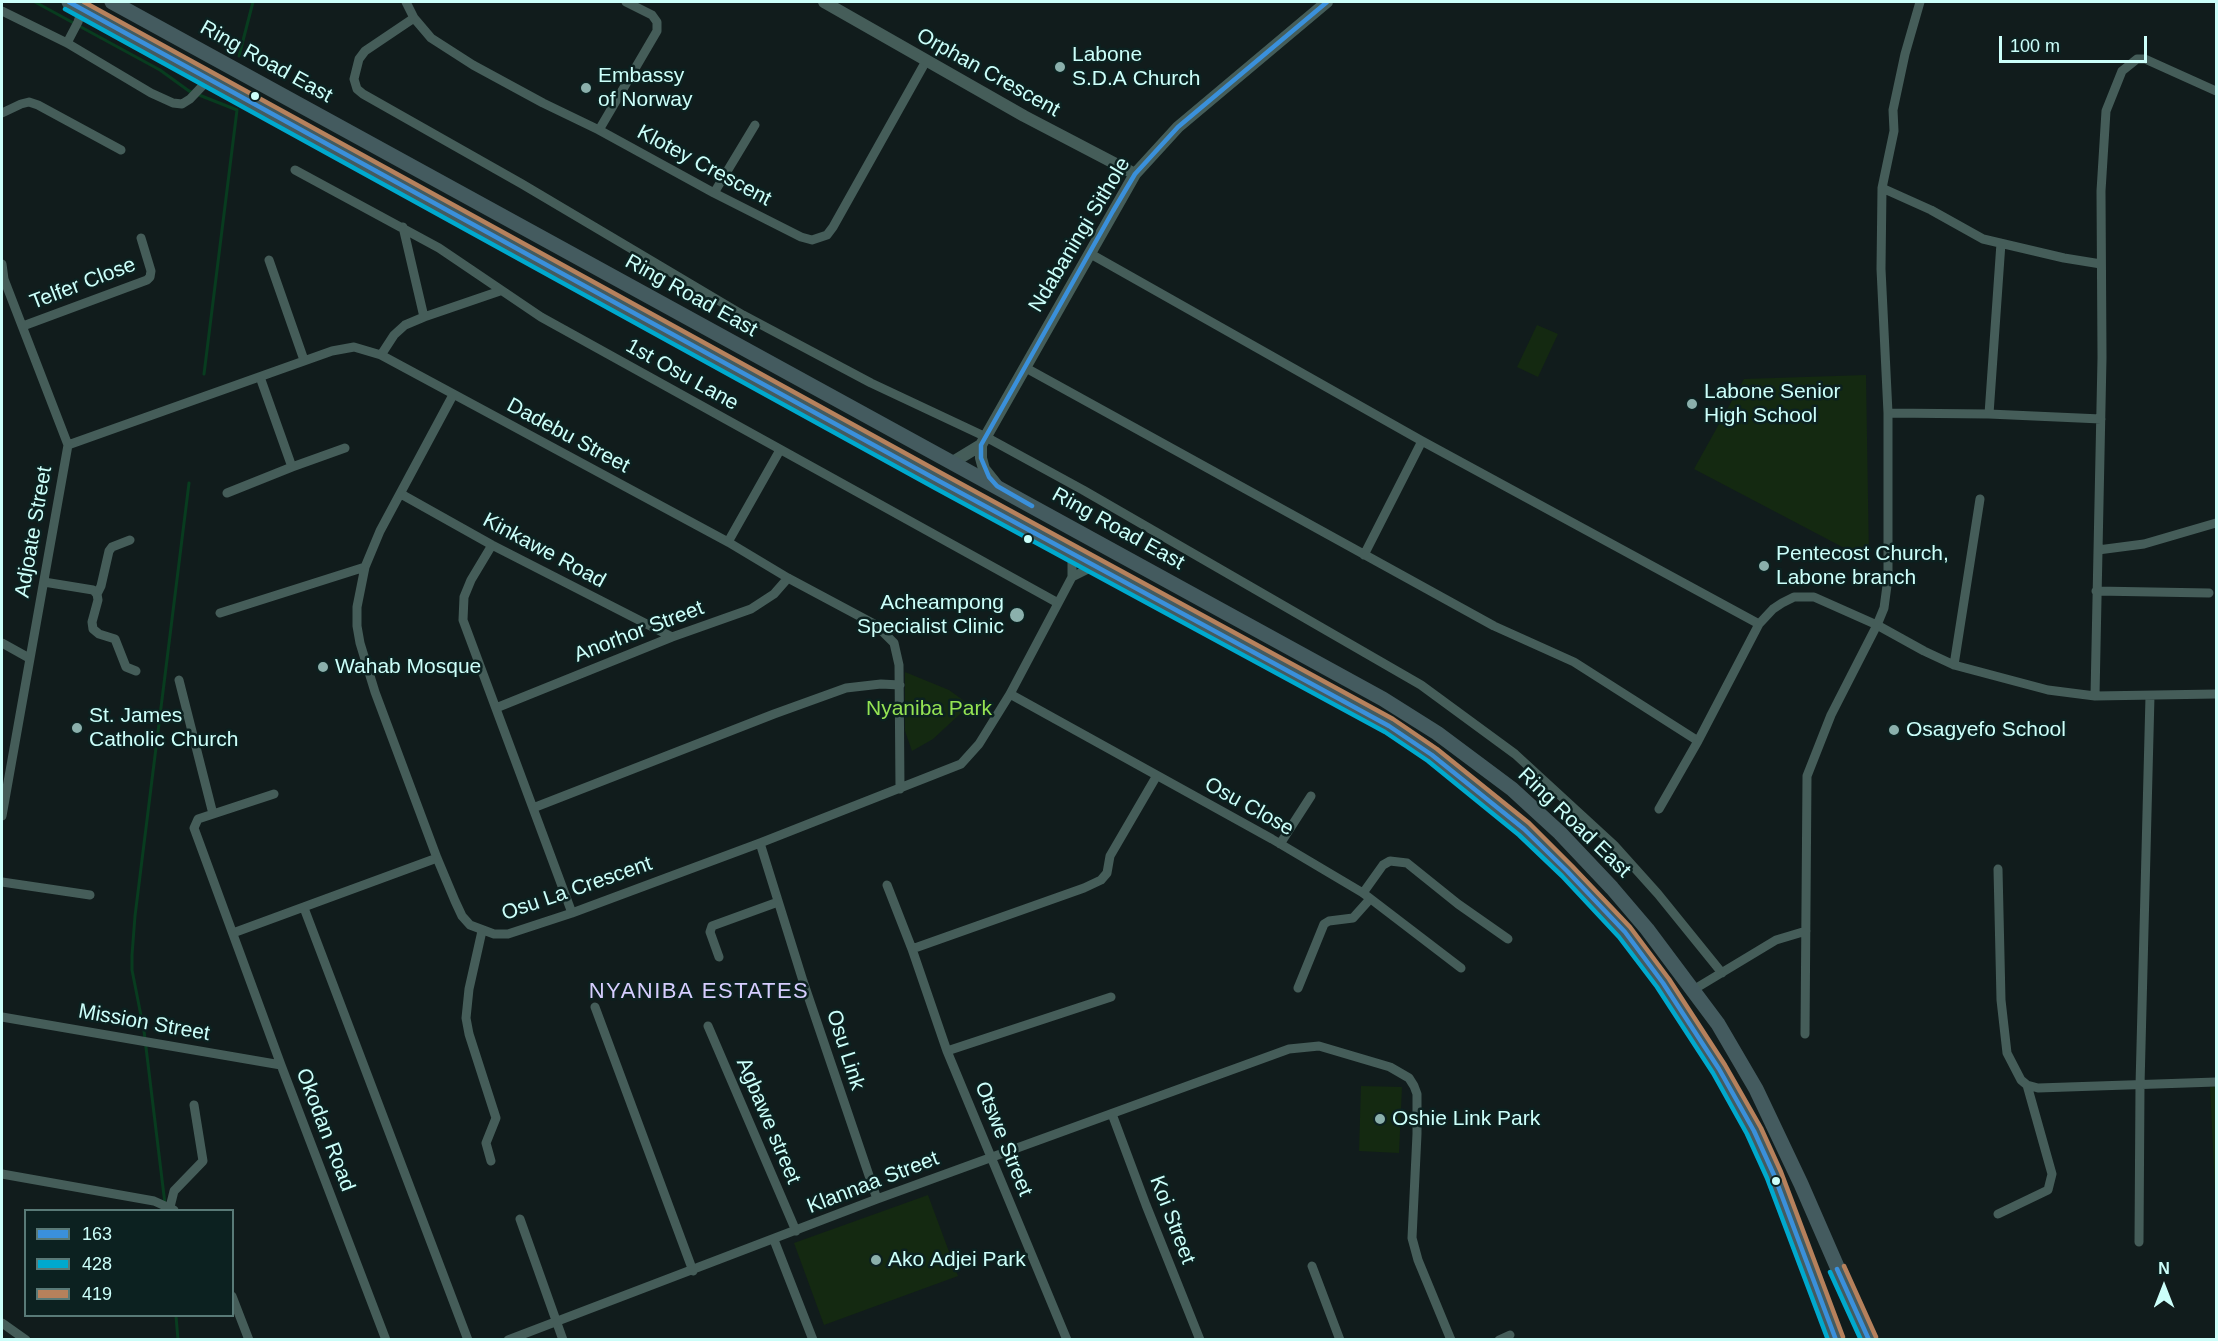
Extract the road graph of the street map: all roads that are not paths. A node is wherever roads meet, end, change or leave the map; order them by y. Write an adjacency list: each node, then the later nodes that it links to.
1 (112, 2): 18 (main road, Ring Road East)
2 (406, 2): 9 (street, Klotey Crescent)
3 (626, 2): 16 (street)
4 (824, 2): 11 (street, Orphan Crescent)
5 (1327, 2): 20 (street, Ndabaningi Sithole)
6 (1920, 2): 22 (street)
7 (2, 11): 10 (street)
8 (77, 12): 10 (street); 12 (main road, Ring Road East)
9 (414, 18): 16 (street, Klotey Crescent); 43 (street)
10 (67, 43): 12 (street)
11 (926, 62): 20 (street, Orphan Crescent); 23 (street, Klotey Crescent)
12 (204, 84): 21 (main road, Ring Road East)
13 (2217, 91): 30 (street)
14 (2, 113): 17 (street)
15 (755, 125): 23 (street)
16 (598, 130): 23 (street, Klotey Crescent)
17 (121, 150)
18 (406, 164): 21 (main road); 48 (main road, Ring Road East)
19 (295, 170): 24 (street, 1st Osu Lane)
20 (1135, 174): 27 (street, Ndabaningi Sithole)
21 (395, 182): 59 (main road, Ring Road East)
22 (1882, 188): 26 (street); 40 (street)
23 (714, 193)
24 (403, 227): 32 (street, 1st Osu Lane); 33 (street)
25 (141, 238): 34 (street, Telfer Close)
26 (2001, 243): 30 (street); 41 (street)
27 (1089, 253): 37 (street, Ndabaningi Sithole); 44 (street)
28 (268, 260): 36 (street)
29 (2, 264): 31 (street, Adjoate Street)
30 (2101, 264): 42 (street)
31 (3, 279): 34 (street, Adjoate Street)
32 (500, 291): 33 (street); 47 (street, 1st Osu Lane)
33 (424, 317): 35 (street)
34 (23, 326): 45 (street, Adjoate Street)
35 (381, 355): 36 (street, Dadebu Street); 39 (street, Dadebu Street)
36 (304, 360): 38 (street, Dadebu Street)
37 (1026, 368): 43 (street, Ndabaningi Sithole); 60 (street)
38 (260, 377): 45 (street, Dadebu Street); 49 (street)
39 (453, 394): 52 (street, Osu La Crescent); 56 (street, Dadebu Street)
40 (1888, 413): 41 (street); 72 (street)
41 (1989, 414): 42 (street)
42 (2101, 419): 58 (street)
43 (984, 441): 48 (street, Ndabaningi Sithole); 50 (street); 114 (street)
44 (1422, 441): 60 (street); 71 (street)
45 (68, 445): 65 (street, Adjoate Street)
46 (345, 448): 49 (street)
47 (780, 450): 56 (street); 69 (street, 1st Osu Lane)
48 (953, 462): 50 (main road, Ring Road East)
49 (292, 467): 51 (street)
50 (997, 486): 96 (main road, Ring Road East)
51 (227, 493)
52 (400, 494): 57 (street, Kinkawe Road); 62 (street, Osu La Crescent)
53 (1980, 499): 76 (street)
54 (2217, 523): 58 (street)
55 (130, 540): 68 (street)
56 (728, 542): 64 (street, Dadebu Street)
57 (492, 545): 73 (street, Kinkawe Road); 84 (street)
58 (2098, 550): 66 (street)
59 (1072, 554): 61 (main road, Ring Road East); 63 (street, Osu La Crescent)
60 (1364, 555): 85 (street)
61 (1094, 566): 63 (street); 99 (main road, Ring Road East)
62 (365, 567): 70 (street); 97 (street, Osu La Crescent)
63 (1072, 577): 69 (street, Osu La Crescent)
64 (788, 578): 73 (street, Anorhor Street); 79 (street, Dadebu Street)
65 (44, 582): 68 (street); 75 (street, Adjoate Street)
66 (2096, 591): 67 (street); 82 (street)
67 (2209, 593)
68 (97, 594): 77 (street)
69 (1058, 603): 80 (street, Osu La Crescent)
70 (220, 613)
71 (1759, 624): 72 (street); 85 (street)
72 (1877, 625): 76 (street); 108 (street)
73 (672, 637): 84 (street, Anorhor Street)
74 (2, 643): 75 (street)
75 (29, 658): 93 (street, Adjoate Street)
76 (1954, 665): 82 (street)
77 (136, 671)
78 (179, 680): 92 (street)
79 (900, 685): 87 (street, Dadebu Street); 90 (street)
80 (1010, 694): 86 (street, Osu Close); 87 (street, Osu La Crescent)
81 (2217, 694): 83 (street)
82 (2095, 696): 83 (street)
83 (2150, 696): 125 (street)
84 (496, 708): 90 (street)
85 (1698, 741): 91 (street)
86 (1156, 777): 95 (street, Osu Close); 111 (street)
87 (900, 789): 94 (street, Osu La Crescent)
88 (274, 794): 92 (street, Okodan Road)
89 (1311, 796): 95 (street)
90 (533, 808): 106 (street)
91 (1659, 809)
92 (213, 814): 109 (street, Okodan Road)
93 (2, 816)
94 (760, 843): 104 (street, Osu Link); 106 (street, Osu La Crescent)
95 (1280, 844): 103 (street, Osu Close)
96 (1581, 855): 99 (main road); 116 (main road, Ring Road East)
97 (437, 858): 105 (street); 107 (street, Osu La Crescent)
98 (1998, 869): 126 (street)
99 (1567, 871): 157 (main road, Ring Road East)
100 (2, 882): 102 (street)
101 (887, 885): 111 (street, Otswe Street)
102 (90, 895)
103 (1367, 896): 110 (street); 113 (street, Osu Close); 115 (street)
104 (778, 902): 112 (street); 132 (street, Osu Link)
105 (304, 908): 109 (street); 148 (street)
106 (572, 912): 107 (street, Osu La Crescent)
107 (482, 931): 130 (street)
108 (1806, 931): 114 (street); 121 (street)
109 (233, 933): 123 (street, Okodan Road)
110 (1508, 939)
111 (912, 950): 122 (street, Otswe Street)
112 (718, 957)
113 (1461, 968)
114 (1722, 974): 116 (street)
115 (1298, 988)
116 (1693, 990): 158 (main road, Ring Road East)
117 (1111, 997): 122 (street)
118 (595, 1007): 140 (street)
119 (2, 1017): 123 (street, Mission Street)
120 (708, 1026): 136 (street, Agbawe street)
121 (1805, 1034)
122 (947, 1051): 129 (street, Otswe Street)
123 (281, 1065): 147 (street, Okodan Road)
124 (2217, 1082): 125 (street)
125 (2140, 1084): 126 (street); 138 (street)
126 (2026, 1085): 134 (street)
127 (194, 1105): 133 (street)
128 (1112, 1114): 129 (street, Klannaa Street); 153 (street, Koi Street); 155 (street, Klannaa Street)
129 (992, 1158): 132 (street, Klannaa Street); 152 (street, Otswe Street)
130 (491, 1161)
131 (2, 1174): 133 (street)
132 (877, 1199): 136 (street, Klannaa Street)
133 (171, 1208)
134 (1998, 1214)
135 (520, 1219): 142 (street)
136 (796, 1231): 137 (street, Klannaa Street)
137 (774, 1240): 140 (street, Klannaa Street); 151 (street)
138 (2139, 1242)
139 (1312, 1266): 154 (street)
140 (693, 1271): 142 (street, Klannaa Street)
141 (234, 1301): 146 (street)
142 (556, 1321): 149 (street, Klannaa Street); 150 (street)
143 (2, 1323): 145 (street)
144 (1510, 1335): 156 (street)
145 (27, 1340)
146 (249, 1340)
147 (386, 1340)
148 (468, 1340)
149 (508, 1340)
150 (563, 1340)
151 (813, 1340)
152 (1067, 1340)
153 (1200, 1340)
154 (1340, 1340)
155 (1451, 1340)
156 (1498, 1340)
157 (1836, 1340)
158 (1869, 1340)

